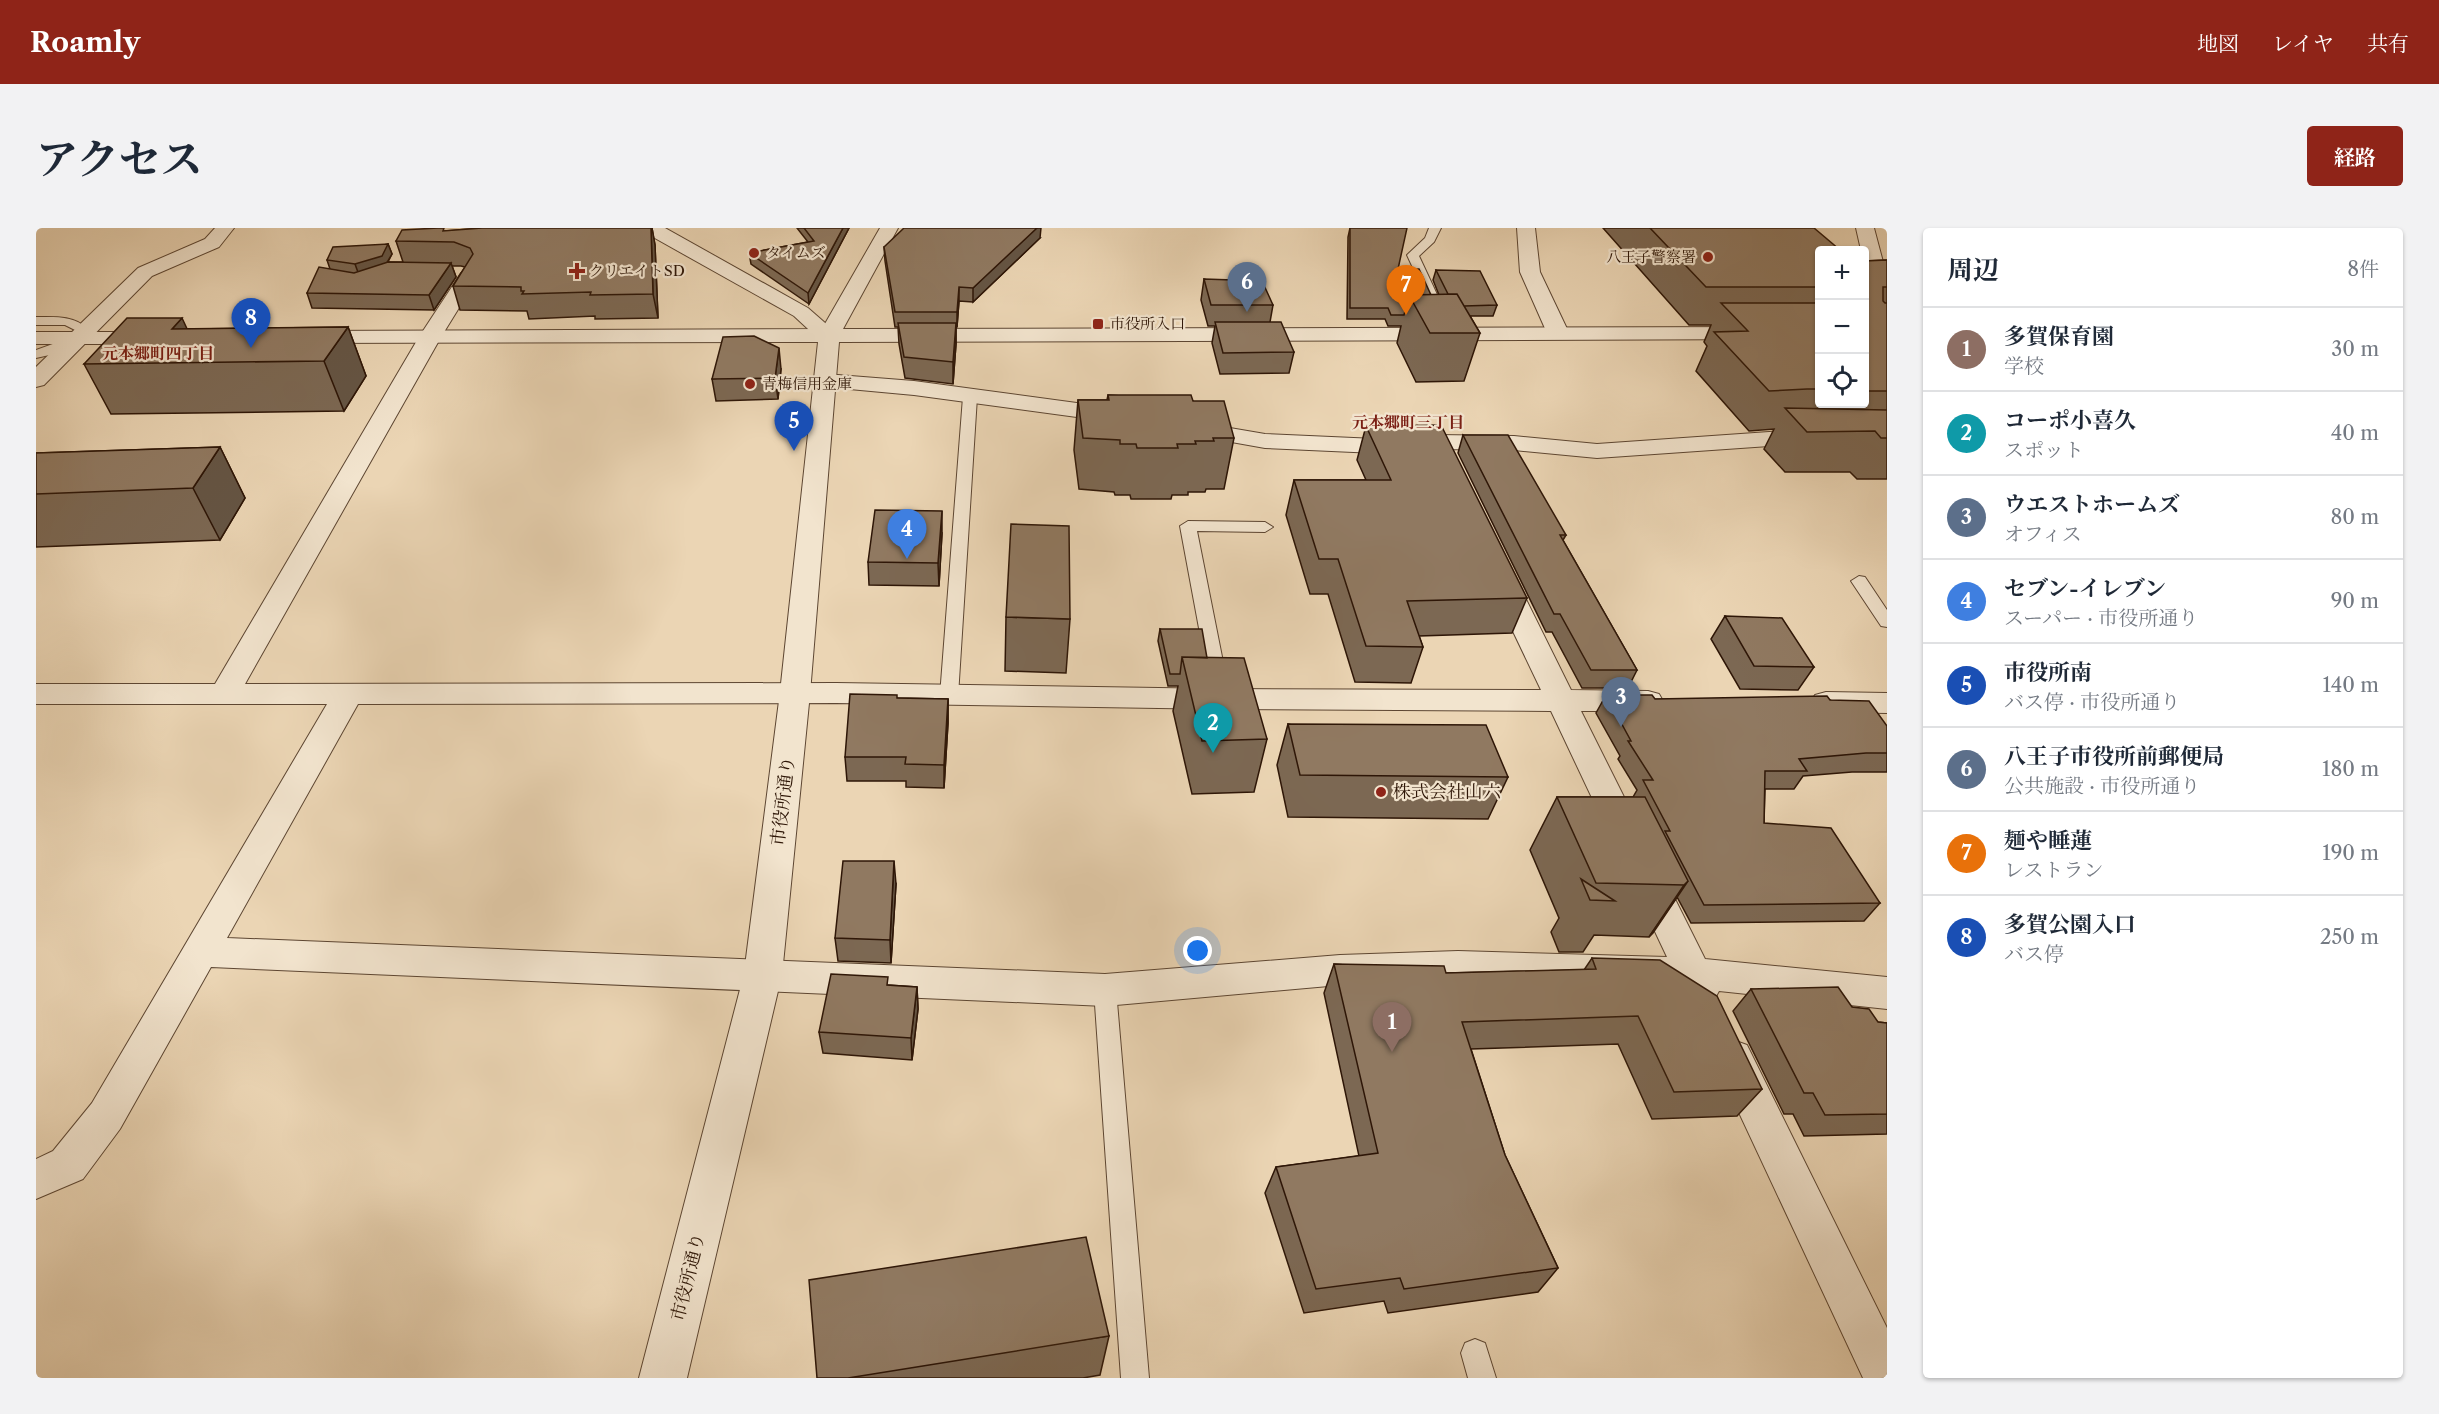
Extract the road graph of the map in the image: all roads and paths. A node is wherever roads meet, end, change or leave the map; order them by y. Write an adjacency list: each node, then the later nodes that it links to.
1 (225, 228): 17 (street)
2 (651, 228): 13 (street)
3 (888, 228): 13 (street, 市役所通り)
4 (1435, 228): 10 (lane)
5 (1526, 228): 11 (street)
6 (1865, 228): 9 (street)
7 (460, 274): 15 (street)
8 (36, 321): 17 (lane)
9 (1883, 328)
10 (1449, 333): 11 (street); 13 (street)
11 (1558, 333): 12 (street)
12 (1815, 333)
13 (829, 336): 15 (street); 21 (street, 市役所通り)
14 (287, 337): 15 (street)
15 (430, 337): 30 (street)
16 (36, 338): 17 (street)
17 (81, 338): 18 (street); 19 (lane); 20 (street)
18 (168, 338)
19 (36, 354)
20 (36, 380)
21 (825, 381): 22 (street); 31 (street, 市役所通り)
22 (970, 397): 23 (street); 34 (lane)
23 (1138, 419)
24 (1173, 425): 25 (street)
25 (1887, 441)
26 (1264, 527): 35 (lane)
27 (1488, 550): 36 (street)
28 (1859, 581): 29 (lane)
29 (1887, 622)
30 (225, 693): 32 (street); 33 (street)
31 (795, 693): 33 (street); 34 (street); 41 (street, 市役所通り)
32 (36, 694)
33 (348, 694): 40 (street)
34 (949, 696): 35 (street)
35 (1222, 699): 36 (street)
36 (1559, 701): 37 (street); 42 (street)
37 (1676, 702)
38 (1793, 702): 39 (street)
39 (1887, 703)
40 (199, 952): 41 (street); 45 (street)
41 (763, 974): 43 (street); 46 (street, 市役所通り)
42 (1693, 974): 43 (street); 44 (street); 48 (street)
43 (1105, 990): 47 (lane)
44 (1887, 993)
45 (36, 1179)
46 (663, 1378)
47 (1135, 1378)
48 (1887, 1378)

